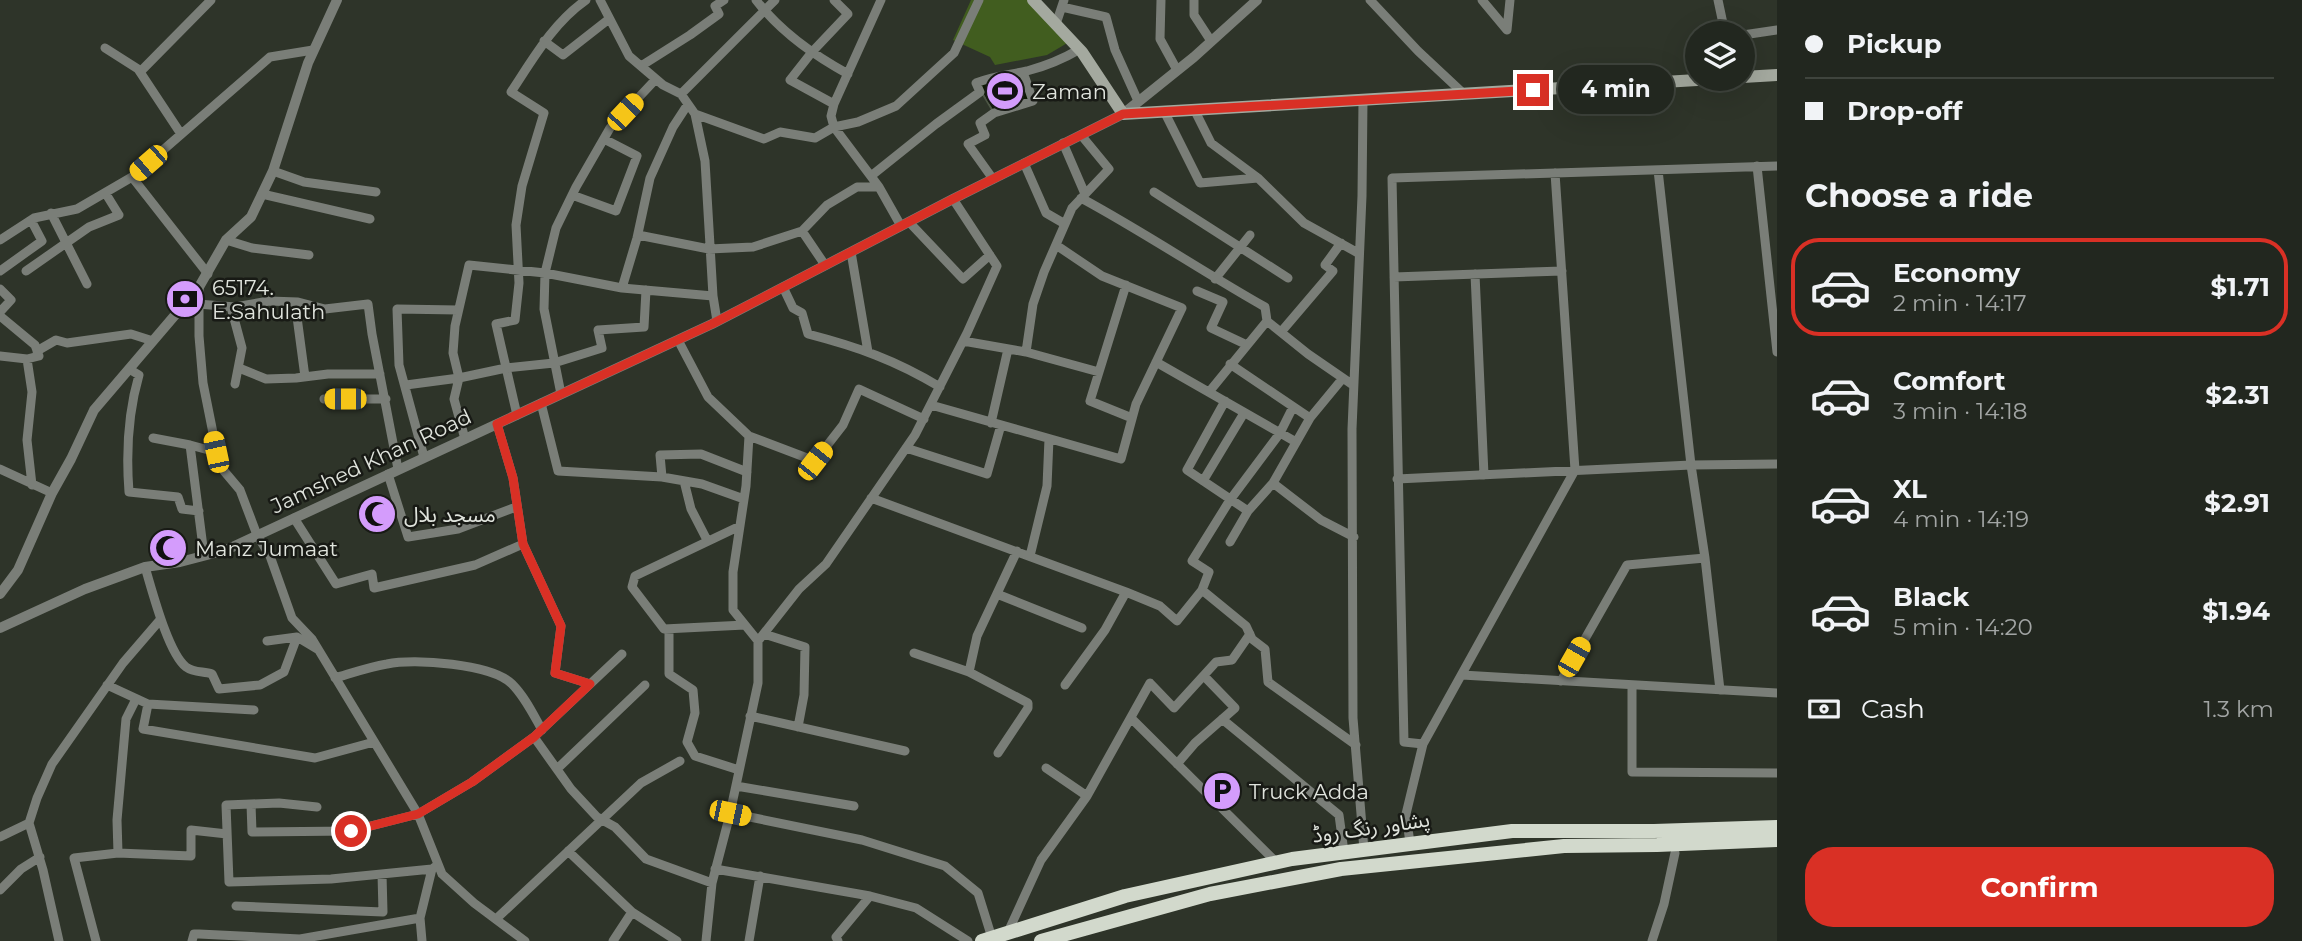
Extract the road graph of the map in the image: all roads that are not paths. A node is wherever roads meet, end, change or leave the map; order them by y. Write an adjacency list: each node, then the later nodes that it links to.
1 (211, 0): 34 (street)
2 (337, 0): 30 (street)
3 (586, 0): 26 (street)
4 (600, 0): 21 (street)
5 (724, 0): 32 (street)
6 (756, 0): 20 (street)
7 (775, 0): 20 (street)
8 (834, 0): 31 (street)
9 (881, 0): 36 (street)
10 (979, 0): 51 (street)
11 (1033, 0): 23 (main road)
12 (1161, 0): 33 (street)
13 (1194, 0): 27 (street)
14 (1257, 0): 27 (street, Jamshed Khan Road)
15 (1370, 0): 42 (street)
16 (1482, 0): 17 (street)
17 (1510, 0)
18 (1718, 0): 22 (street)
19 (1063, 4): 23 (street); 44 (street)
20 (764, 10): 31 (street); 41 (street)
21 (609, 19): 26 (street); 32 (street)
22 (1723, 21)
23 (1056, 24): 29 (main road)
24 (1777, 30): 25 (street)
25 (1755, 33)
26 (544, 41): 94 (street)
27 (1211, 41): 33 (street, Jamshed Khan Road)
28 (105, 48): 34 (street)
29 (1080, 49): 35 (street); 50 (main road)
30 (313, 50): 52 (street); 60 (street)
31 (812, 52): 36 (street); 46 (street)
32 (641, 66): 39 (street)
33 (1177, 70): 44 (street, Jamshed Khan Road)
34 (140, 72): 52 (street)
35 (1023, 72): 62 (street); 65 (street)
36 (848, 74): 46 (street)
37 (1777, 75): 38 (main road)
38 (1755, 76)
39 (656, 79): 41 (street); 54 (street)
40 (1685, 81): 42 (main road)
41 (681, 94): 45 (street)
42 (1464, 94): 43 (main road)
43 (1363, 100): 47 (main road); 90 (street)
44 (1138, 101): 50 (street, Jamshed Khan Road)
45 (688, 104): 49 (street); 80 (street)
46 (834, 104): 51 (street)
47 (1194, 109): 48 (main road); 64 (street)
48 (1164, 111): 50 (main road); 64 (street)
49 (695, 114): 51 (street); 88 (street)
50 (1123, 114): 53 (street, Jamshed Khan Road)
51 (834, 127): 62 (street)
52 (181, 134): 63 (street)
53 (1081, 135): 55 (street, Jamshed Khan Road); 72 (street)
54 (604, 139): 71 (street); 71 (street)
55 (1063, 143): 56 (street, Jamshed Khan Road); 72 (street)
56 (1024, 163): 65 (street, Jamshed Khan Road); 78 (street)
57 (1757, 166): 58 (street); 59 (street); 129 (street)
58 (1777, 166)
59 (1658, 170): 61 (street); 173 (street)
60 (273, 171): 67 (street); 70 (street)
61 (1555, 173): 97 (street); 101 (street)
62 (871, 176): 66 (street)
63 (132, 177): 69 (street); 99 (street)
64 (1258, 178): 85 (street)
65 (993, 179): 73 (street, Jamshed Khan Road)
66 (879, 187): 77 (street); 79 (street)
67 (376, 192)
68 (1154, 192): 87 (street)
69 (106, 194): 74 (street); 84 (street)
70 (262, 194): 75 (street); 83 (street)
71 (572, 195): 98 (street)
72 (1083, 196): 78 (street); 103 (street)
73 (953, 199): 77 (street, Jamshed Khan Road); 92 (street)
74 (51, 213): 76 (street); 84 (street)
75 (370, 219)
76 (31, 220): 82 (street); 95 (street)
77 (905, 224): 89 (street, Jamshed Khan Road); 92 (street)
78 (1065, 224): 86 (street)
79 (802, 231): 88 (street); 93 (street)
80 (638, 235): 88 (street); 108 (street)
81 (1250, 235): 87 (street)
82 (0, 240)
83 (226, 240): 91 (street); 99 (street)
84 (67, 241): 96 (street); 104 (street)
85 (1341, 243): 90 (street); 120 (street)
86 (1056, 245): 105 (street); 128 (street)
87 (1240, 248): 102 (street); 103 (street)
88 (709, 249): 112 (street)
89 (851, 252): 93 (street, Jamshed Khan Road); 127 (street)
90 (1359, 253): 145 (street)
91 (309, 255)
92 (990, 255): 123 (street)
93 (825, 265): 106 (street, Jamshed Khan Road)
94 (518, 270): 98 (street); 116 (street); 136 (street)
95 (0, 271)
96 (26, 271)
97 (1562, 271): 100 (street); 175 (street)
98 (545, 273): 108 (street); 133 (street)
99 (208, 274): 107 (street)
100 (1475, 274): 101 (street); 178 (street)
101 (1394, 277): 180 (street)
102 (1288, 278)
103 (1215, 279): 119 (street)
104 (87, 284)
105 (1126, 285): 132 (street); 138 (street)
106 (783, 287): 118 (street, Jamshed Khan Road); 127 (street)
107 (199, 288): 114 (street); 122 (street)
108 (622, 288): 110 (street)
109 (0, 289): 117 (street)
110 (646, 290): 112 (street); 133 (street)
111 (1197, 291): 124 (street)
112 (713, 296): 118 (street)
113 (295, 302): 115 (street); 139 (street); 140 (street)
114 (198, 303): 115 (street); 170 (street)
115 (231, 307): 135 (street)
116 (458, 310): 141 (street); 144 (street)
117 (0, 314): 126 (street)
118 (717, 321): 121 (street, Jamshed Khan Road)
119 (1267, 321): 120 (street); 124 (street)
120 (1282, 332): 142 (street)
121 (678, 340): 148 (street, Jamshed Khan Road); 163 (street)
122 (153, 341): 126 (street); 137 (street)
123 (963, 341): 125 (street); 146 (street)
124 (1245, 345): 134 (street)
125 (1008, 349): 128 (street); 161 (street)
126 (37, 351): 131 (street)
127 (868, 352): 146 (street)
128 (1026, 352): 138 (street)
129 (1777, 352)
130 (0, 356): 131 (street)
131 (27, 359): 184 (street)
132 (1156, 362): 147 (street); 157 (street)
133 (554, 363): 136 (street); 148 (street)
134 (1230, 364): 147 (street); 154 (street)
135 (239, 368): 140 (street); 143 (street)
136 (506, 368): 141 (street); 156 (street)
137 (129, 369): 185 (street); 190 (street)
138 (1099, 373): 157 (street)
139 (380, 374): 140 (street); 150 (street)
140 (305, 377)
141 (459, 378): 144 (street); 165 (street)
142 (1343, 378): 145 (street); 158 (street)
143 (235, 384)
144 (406, 385): 171 (street)
145 (1353, 385): 195 (street)
146 (940, 387): 153 (street)
147 (1209, 392): 151 (street)
148 (561, 394): 152 (street, Jamshed Khan Road)
149 (324, 399): 150 (street)
150 (386, 399): 176 (street)
151 (1225, 401): 155 (street); 182 (street)
152 (541, 403): 156 (street, Jamshed Khan Road); 179 (street)
153 (930, 405): 159 (street); 161 (street)
154 (1293, 407): 158 (street); 162 (street)
155 (1244, 413): 162 (street); 182 (street)
156 (517, 415): 160 (street, Jamshed Khan Road)
157 (1132, 418): 166 (street)
158 (1310, 418): 167 (street)
159 (924, 419): 163 (street); 169 (street)
160 (497, 424): 165 (street, Jamshed Khan Road); 189 (street)
161 (996, 424): 166 (street); 169 (street)
162 (1280, 433): 167 (street); 188 (street)
163 (749, 436): 177 (street)
164 (153, 438): 168 (street)
165 (465, 439): 171 (street, Jamshed Khan Road)
166 (1049, 439): 201 (street)
167 (1296, 442): 183 (street)
168 (190, 445): 170 (street); 190 (street)
169 (906, 449): 186 (street)
170 (216, 452): 194 (street)
171 (425, 457): 176 (street, Jamshed Khan Road)
172 (1777, 464): 173 (street)
173 (1691, 465): 175 (street); 202 (street)
174 (0, 469): 184 (street)
175 (1575, 470): 178 (street); 221 (street)
176 (393, 472): 189 (street); 192 (street, Jamshed Khan Road)
177 (747, 472): 179 (street); 187 (street)
178 (1485, 475): 180 (street)
179 (662, 477): 181 (street)
180 (1397, 479): 241 (street)
181 (684, 481): 187 (street); 196 (street)
182 (1203, 481): 188 (street)
183 (1273, 483): 191 (street); 195 (street)
184 (32, 485): 185 (street)
185 (52, 493): 206 (street)
186 (871, 498): 199 (street); 215 (street)
187 (744, 499): 193 (street)
188 (1230, 500): 191 (street); 204 (street)
189 (516, 507): 198 (street)
190 (199, 511): 200 (street)
191 (1248, 511): 197 (street)
192 (294, 518): 194 (street, Jamshed Khan Road); 198 (street)
193 (740, 526): 196 (street); 209 (street)
194 (257, 535): 200 (street, Jamshed Khan Road); 217 (street)
195 (1354, 537): 242 (street)
196 (707, 540): 212 (street)
197 (1230, 542)
198 (523, 544): 225 (street)
199 (1017, 551): 201 (street); 207 (street)
200 (204, 555): 203 (street, Jamshed Khan Road)
201 (1030, 556): 205 (street)
202 (1705, 558): 224 (street); 230 (street)
203 (145, 567): 208 (street); 210 (street, Jamshed Khan Road)
204 (1202, 590): 205 (street); 213 (street)
205 (1126, 592): 228 (street)
206 (0, 594)
207 (997, 594): 211 (street); 220 (street)
208 (160, 620): 214 (street); 226 (street)
209 (745, 625): 212 (street); 215 (street)
210 (0, 628)
211 (1082, 628)
212 (669, 629): 249 (street)
213 (1250, 634): 222 (street); 242 (street)
214 (297, 637): 216 (street); 217 (street)
215 (761, 638): 235 (street); 238 (street)
216 (267, 641)
217 (318, 650): 223 (street)
218 (914, 653): 220 (street)
219 (622, 654): 225 (street)
220 (970, 672): 244 (street)
221 (1461, 675): 224 (street); 241 (street)
222 (1204, 676): 236 (street); 237 (street)
223 (335, 678): 239 (street); 240 (street)
224 (1560, 681): 229 (street)
225 (590, 684): 239 (street)
226 (107, 685): 232 (street); 260 (street)
227 (645, 685): 248 (street)
228 (1065, 685)
229 (1632, 685): 230 (street); 250 (street)
230 (1720, 690): 231 (street)
231 (1777, 693)
232 (136, 699): 233 (street); 272 (street)
233 (148, 704): 234 (street); 240 (street)
234 (254, 710)
235 (750, 716): 238 (street); 249 (street)
236 (1131, 718): 246 (street); 252 (street)
237 (1222, 719): 246 (street); 271 (street)
238 (798, 727): 243 (street)
239 (538, 733): 248 (street); 257 (street)
240 (374, 742): 257 (street)
241 (1423, 744): 267 (street)
242 (1356, 746): 268 (street)
243 (905, 751)
244 (998, 752)
245 (680, 761): 259 (street)
246 (1177, 764): 275 (street)
247 (1046, 768): 252 (street)
248 (557, 769): 259 (street)
249 (739, 770): 251 (street)
250 (1777, 773)
251 (736, 786): 254 (street); 256 (street)
252 (1087, 796): 287 (street)
253 (251, 804): 255 (street); 257 (street); 262 (street)
254 (854, 806)
255 (317, 807)
256 (730, 813): 277 (street); 289 (street)
257 (418, 814): 276 (street)
258 (1777, 818): 265 (highway)
259 (602, 820): 270 (street); 280 (street)
260 (30, 824): 264 (street); 274 (street)
261 (1777, 827): 263 (highway, پشاور رنگ روڈ)
262 (227, 834): 272 (street); 278 (street)
263 (1751, 835): 265 (highway, پشاور رنگ روڈ); 266 (highway, پشاور رنگ روڈ)
264 (0, 837)
265 (1656, 838): 267 (highway, پشاور رنگ روڈ); 273 (highway); 301 (highway, پشاور رنگ روڈ)
266 (1777, 841)
267 (1410, 843): 268 (highway, پشاور رنگ روڈ)
268 (1364, 850): 271 (highway, پشاور رنگ روڈ)
269 (1777, 850): 273 (highway)
270 (568, 851): 284 (street); 286 (street)
271 (1344, 852): 275 (highway, پشاور رنگ روڈ)
272 (118, 853): 291 (street)
273 (1675, 853): 302 (street)
274 (40, 857): 281 (street); 290 (street)
275 (1276, 862): 287 (highway, پشاور رنگ روڈ)
276 (435, 867): 278 (street); 285 (street); 286 (street)
277 (715, 869): 279 (street); 280 (street)
278 (382, 874): 283 (street)
279 (760, 876): 282 (street); 298 (street)
280 (712, 883): 297 (street)
281 (0, 890)
282 (870, 895): 299 (street); 300 (street)
283 (236, 906)
284 (632, 912): 295 (street); 296 (street)
285 (420, 918): 288 (street); 293 (street)
286 (496, 919): 294 (street)
287 (1008, 932): 289 (highway, پشاور رنگ روڈ)
288 (321, 939): 292 (street)
289 (987, 939)
290 (59, 941)
291 (96, 941)
292 (192, 941)
293 (422, 941)
294 (525, 941)
295 (613, 941)
296 (677, 941)
297 (706, 941)
298 (749, 941)
299 (838, 941)
300 (968, 941)
301 (1041, 941)
302 (1652, 941)

